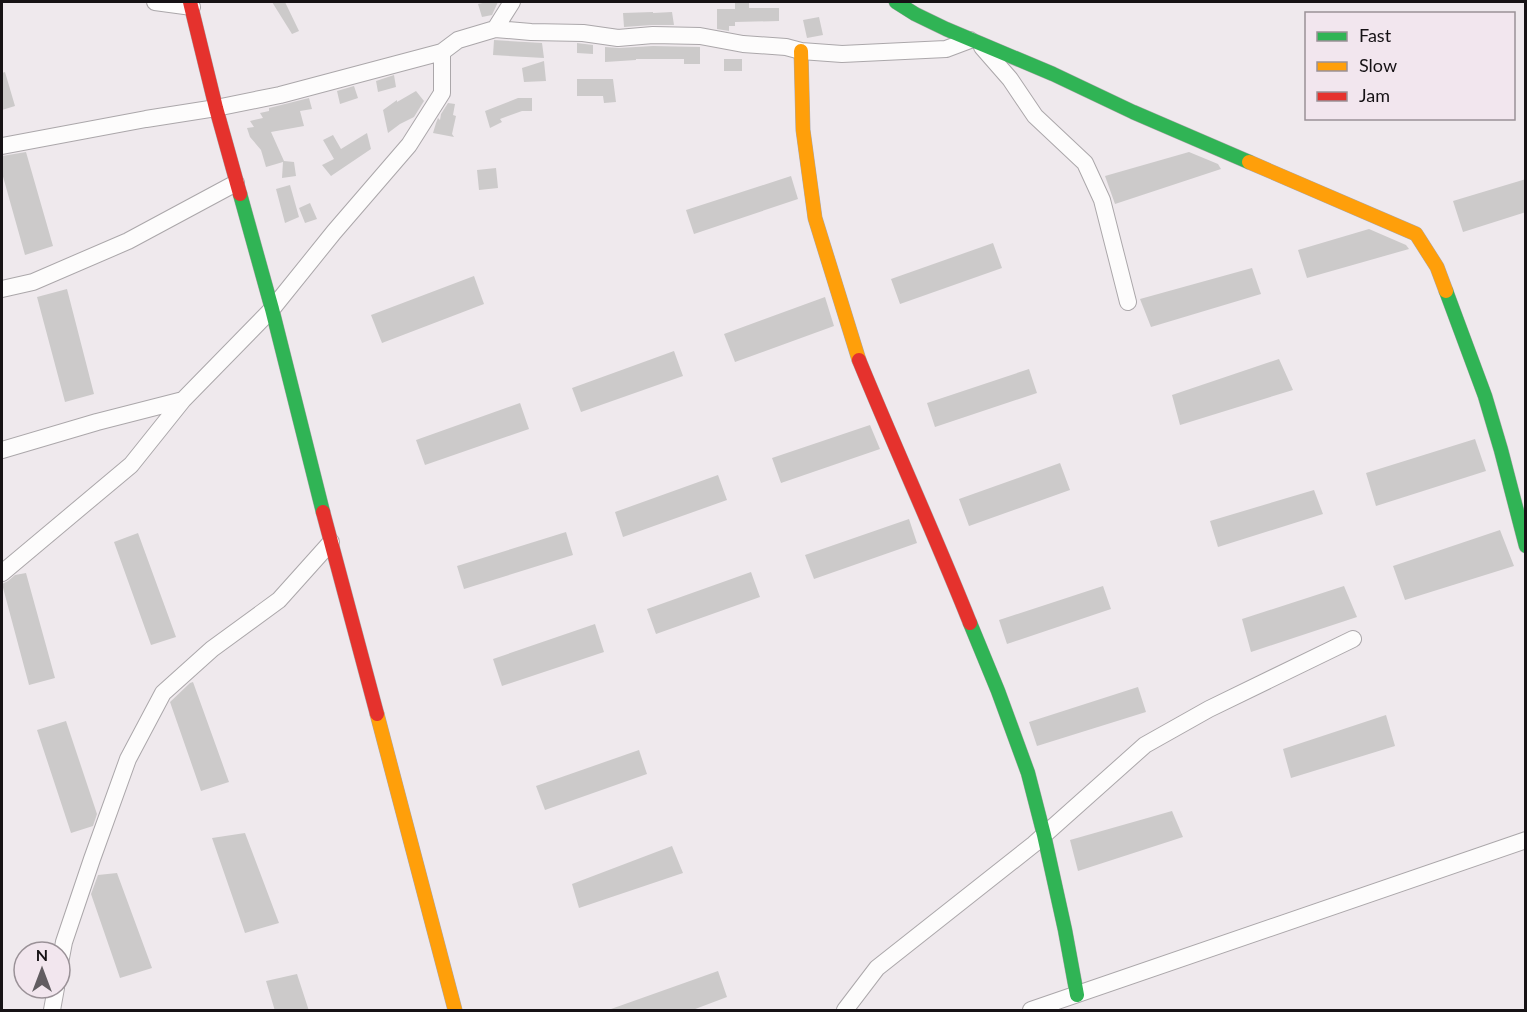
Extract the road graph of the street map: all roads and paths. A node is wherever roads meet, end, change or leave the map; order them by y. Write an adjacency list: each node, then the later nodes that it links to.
1 (155, 2): 4 (street)
2 (512, 2): 5 (street)
3 (896, 2): 6 (street)
4 (191, 4): 9 (street)
5 (495, 29): 7 (street); 8 (street)
6 (975, 42): 7 (street); 13 (street); 18 (street)
7 (801, 51): 21 (street)
8 (442, 52): 9 (street); 14 (street)
9 (216, 108): 10 (street); 11 (street)
10 (2, 146)
11 (236, 183): 12 (street); 14 (street)
12 (2, 289)
13 (1128, 302)
14 (272, 309): 15 (street); 17 (street)
15 (183, 400): 16 (street); 19 (street)
16 (2, 450)
17 (331, 542): 23 (street); 25 (street)
18 (1526, 546)
19 (2, 573)
20 (1353, 639): 21 (street)
21 (1044, 835): 24 (street); 26 (street)
22 (1526, 840): 24 (street)
23 (65, 940)
24 (1077, 994): 27 (street)
25 (455, 1011)
26 (845, 1011)
27 (1031, 1011)

